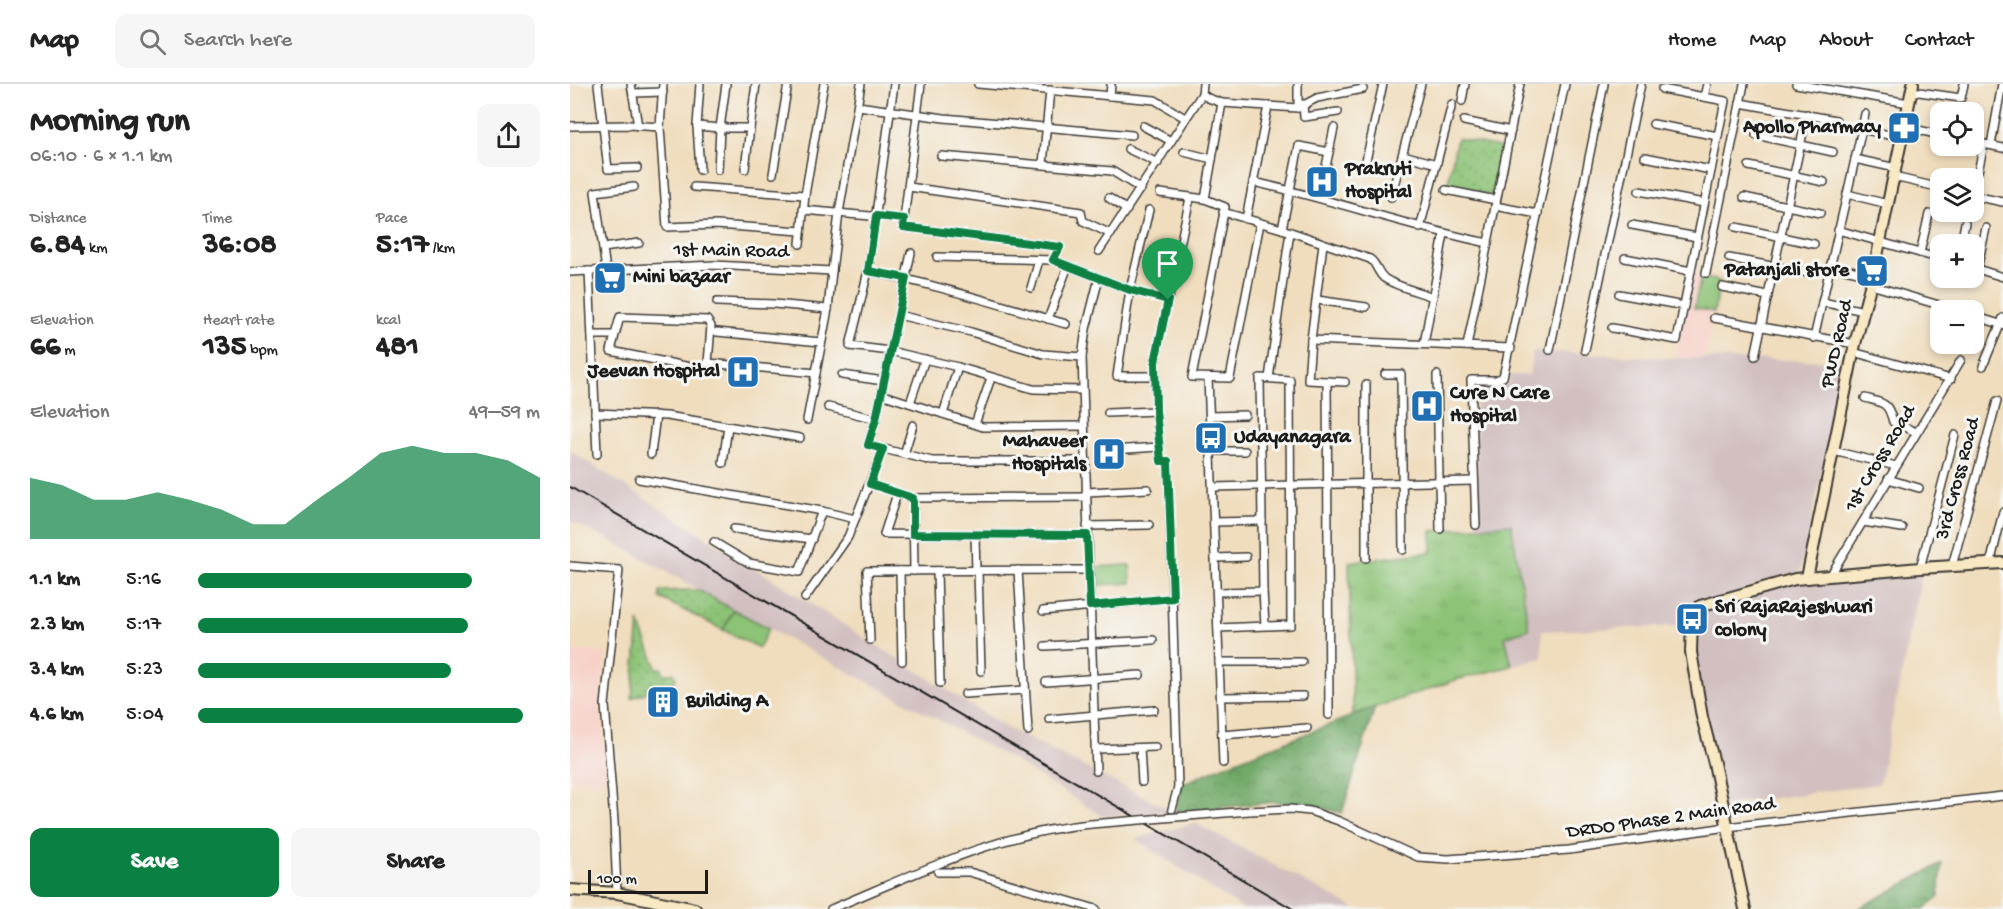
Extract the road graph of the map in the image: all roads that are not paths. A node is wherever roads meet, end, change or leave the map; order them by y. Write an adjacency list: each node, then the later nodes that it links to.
1 (598, 84): 55 (street)
2 (631, 84): 33 (street)
3 (700, 84): 57 (street)
4 (726, 84): 61 (street)
5 (756, 84): 62 (street)
6 (788, 84): 97 (street)
7 (824, 84): 113 (street)
8 (861, 84): 42 (street)
9 (894, 84): 45 (street)
10 (921, 84): 49 (street)
11 (978, 84): 32 (street)
12 (1111, 84): 35 (street)
13 (1203, 84): 34 (street)
14 (1298, 84): 44 (street)
15 (1383, 84): 88 (street)
16 (1421, 84): 80 (street)
17 (1465, 84): 37 (street)
18 (1520, 84): 65 (street)
19 (1563, 84): 131 (street)
20 (1604, 84): 217 (street)
21 (1641, 84): 218 (street)
22 (1707, 84): 36 (street)
23 (1744, 84): 39 (street)
24 (1796, 84): 29 (street)
25 (1964, 84): 30 (street)
26 (2002, 84): 74 (street)
27 (663, 88): 33 (street); 60 (street)
28 (1662, 88): 36 (street)
29 (1839, 88): 40 (street)
30 (1912, 88): 40 (street, PWD Road)
31 (1363, 89): 44 (street)
32 (1050, 90): 35 (street); 59 (street)
33 (633, 93): 56 (street)
34 (1202, 94): 38 (street); 50 (street)
35 (1110, 96): 50 (street)
36 (1704, 97): 70 (street)
37 (1462, 100)
38 (1222, 103): 43 (street); 83 (street)
39 (1740, 103): 47 (street); 100 (street)
40 (1909, 103): 66 (street, PWD Road)
41 (1452, 104): 87 (street)
42 (858, 106): 45 (street); 129 (street)
43 (1268, 106): 44 (street); 101 (street)
44 (1300, 106): 46 (street)
45 (889, 110): 49 (street); 133 (street)
46 (1338, 112)
47 (1806, 114): 51 (street); 72 (street)
48 (1865, 114): 64 (street)
49 (916, 115): 59 (street); 106 (street)
50 (1185, 118): 71 (street)
51 (1836, 120)
52 (1464, 121): 65 (street)
53 (1653, 124): 70 (street)
54 (570, 126): 55 (street)
55 (603, 126): 56 (street); 90 (street)
56 (638, 126): 60 (street)
57 (697, 126): 61 (street); 93 (street)
58 (1143, 126): 71 (street)
59 (1046, 127): 68 (street); 86 (street)
60 (660, 128): 144 (street)
61 (720, 128): 62 (street); 94 (street)
62 (750, 128): 92 (street)
63 (1334, 128): 78 (street)
64 (1862, 129): 66 (street); 84 (street)
65 (1510, 131): 121 (street)
66 (1903, 133): 67 (street); 96 (street, PWD Road)
67 (1930, 134)
68 (1132, 135)
69 (1756, 135): 72 (street)
70 (1718, 136): 95 (street)
71 (1171, 141): 85 (street)
72 (1800, 144): 79 (street); 99 (street)
73 (1984, 144): 74 (street)
74 (1987, 144): 75 (street); 91 (street)
75 (2003, 148)
76 (1128, 149): 85 (street)
77 (1184, 152): 83 (street)
78 (1329, 152): 98 (street); 108 (street)
79 (1833, 152)
80 (1403, 155): 87 (street); 114 (street)
81 (941, 156): 86 (street)
82 (1645, 157): 95 (street)
83 (1212, 159): 119 (street)
84 (1855, 159): 96 (street); 112 (street)
85 (1158, 163): 107 (street)
86 (1043, 164): 107 (street)
87 (1437, 164): 140 (street)
88 (1365, 165)
89 (1749, 166): 99 (street)
90 (637, 168)
91 (1980, 168)
92 (745, 169)
93 (700, 170)
94 (718, 170)
95 (1711, 172): 100 (street); 122 (street)
96 (1895, 173): 103 (street); 123 (street, PWD Road)
97 (773, 174)
98 (1324, 176)
99 (1794, 176): 102 (street); 124 (street)
100 (1725, 177): 178 (street)
101 (1253, 182): 108 (street); 135 (street)
102 (1824, 182)
103 (1930, 184)
104 (634, 187): 158 (street)
105 (694, 187): 113 (street)
106 (909, 187): 134 (street); 146 (street)
107 (1141, 189): 126 (street)
108 (1291, 190): 140 (street); 142 (street)
109 (1446, 190): 121 (street)
110 (1639, 190): 122 (street)
111 (1160, 193): 117 (street)
112 (1847, 194): 123 (street); 143 (street)
113 (806, 195): 125 (street)
114 (1391, 196)
115 (1744, 197): 124 (street)
116 (1109, 198): 126 (street)
117 (1190, 198): 119 (street); 190 (street)
118 (1984, 198): 120 (street)
119 (1205, 199): 128 (street)
120 (2003, 202)
121 (1496, 203): 131 (street); 154 (street)
122 (1704, 203): 150 (street)
123 (1888, 204): 152 (street, PWD Road)
124 (1787, 206): 130 (street); 151 (street)
125 (804, 210): 129 (street); 144 (street)
126 (1127, 210): 146 (street)
127 (1149, 210): 186 (street)
128 (1224, 212): 135 (street); 233 (street)
129 (839, 213): 133 (street); 176 (street)
130 (1820, 213)
131 (1538, 214): 215 (street)
132 (1929, 214): 161 (street)
133 (876, 216): 134 (street); 173 (street)
134 (904, 219): 167 (street)
135 (1246, 219): 137 (street)
136 (1965, 222): 148 (street)
137 (1260, 223): 142 (street); 233 (street)
138 (1632, 225): 150 (street)
139 (1736, 227): 151 (street)
140 (1420, 228): 147 (street)
141 (1986, 228): 149 (street)
142 (1282, 229): 145 (street)
143 (1838, 230): 152 (street); 170 (street)
144 (801, 231): 155 (street)
145 (1290, 232): 156 (street); 234 (street)
146 (1111, 234): 159 (street)
147 (1444, 234): 154 (street); 188 (street)
148 (1963, 234)
149 (1984, 235)
150 (1697, 237): 174 (street)
151 (1780, 237): 157 (street); 169 (street)
152 (1880, 241): 161 (street); 183 (street, PWD Road)
153 (639, 243): 158 (street)
154 (1488, 243): 214 (street)
155 (800, 244)
156 (1323, 244): 188 (street); 191 (street)
157 (1814, 244)
158 (603, 248): 171 (street)
159 (1100, 251)
160 (911, 253): 181 (street)
161 (1920, 253): 162 (street)
162 (1930, 256)
163 (937, 257): 166 (street)
164 (1625, 258): 174 (street)
165 (1729, 258): 169 (street)
166 (1040, 260): 167 (street); 185 (street)
167 (1053, 260): 168 (street)
168 (1068, 266): 182 (street); 202 (street)
169 (1774, 266): 179 (street); 189 (street)
170 (1830, 266): 183 (street); 194 (street)
171 (606, 270): 172 (street, 1st Main Road); 176 (street, 1st Main Road)
172 (589, 271): 175 (street, 1st Main Road); 208 (street)
173 (868, 271): 181 (street); 219 (street)
174 (1690, 271): 195 (street)
175 (570, 272)
176 (832, 272): 197 (street)
177 (1984, 272): 180 (street)
178 (1706, 273)
179 (1809, 273)
180 (2003, 277)
181 (906, 278): 199 (street); 202 (street)
182 (1099, 278): 186 (street); 221 (street)
183 (1872, 280): 192 (street); 198 (street, PWD Road)
184 (1722, 287): 189 (street)
185 (1031, 288)
186 (1130, 290): 190 (street); 231 (street)
187 (1619, 294): 195 (street)
188 (1433, 297): 213 (street)
189 (1768, 297): 206 (street)
190 (1168, 300): 231 (street)
191 (1317, 300): 196 (street); 211 (street)
192 (1930, 301)
193 (717, 302): 197 (street)
194 (1822, 302): 198 (street); 210 (street)
195 (1684, 306): 205 (street)
196 (1366, 307)
197 (828, 309): 212 (street)
198 (1864, 311): 216 (street, PWD Road)
199 (898, 315): 219 (street); 221 (street)
200 (1714, 318): 206 (street)
201 (1984, 318): 203 (street)
202 (1048, 319): 204 (street)
203 (2002, 322): 225 (street)
204 (1066, 324)
205 (1612, 328)
206 (1761, 328): 210 (street); 220 (street)
207 (717, 332): 212 (street)
208 (592, 335): 209 (street); 247 (street)
209 (615, 335): 224 (street); 224 (street)
210 (1814, 338): 216 (street)
211 (1311, 340): 213 (street); 237 (street)
212 (821, 342): 227 (street)
213 (1424, 344): 214 (street)
214 (1467, 346): 215 (street)
215 (1511, 348): 276 (street)
216 (1854, 348): 235 (street); 267 (street, PWD Road)
217 (1550, 350)
218 (1585, 350)
219 (890, 351): 222 (street); 236 (street)
220 (1755, 356)
221 (1082, 357): 240 (street)
222 (925, 359): 226 (street); 244 (street)
223 (1961, 360): 235 (street, 1st Cross Road)
224 (708, 363): 227 (street)
225 (1983, 366)
226 (958, 367): 232 (street); 249 (street)
227 (816, 373): 254 (street)
228 (1385, 374): 278 (street)
229 (842, 375): 236 (street)
230 (1437, 375): 277 (street)
231 (1155, 376): 246 (street)
232 (992, 378): 240 (street); 255 (street)
233 (1208, 378): 252 (street)
234 (1269, 378): 282 (street); 283 (street)
235 (1951, 379): 259 (street, 1st Cross Road)
236 (884, 381): 241 (street)
237 (1327, 381): 238 (street); 281 (street)
238 (1345, 382)
239 (1366, 385): 280 (street)
240 (1082, 390): 258 (street)
241 (881, 394): 244 (street); 253 (street)
242 (1865, 398): 259 (street)
243 (1997, 401): 314 (street, 3rd Cross Road)
244 (910, 403): 249 (street)
245 (828, 407): 253 (street)
246 (1156, 411): 248 (street); 262 (street)
247 (595, 413): 250 (street); 268 (street)
248 (1108, 413)
249 (943, 414): 255 (street)
250 (656, 415): 257 (street); 269 (street)
251 (1245, 415): 252 (street)
252 (1210, 416): 266 (street)
253 (876, 419): 263 (street)
254 (807, 420)
255 (975, 424): 258 (street)
256 (913, 425): 270 (street)
257 (728, 426): 261 (street); 272 (street)
258 (1083, 426): 271 (street)
259 (1916, 432): 273 (street, 1st Cross Road)
260 (1956, 435): 315 (street)
261 (800, 438)
262 (1159, 447): 264 (street); 327 (street)
263 (883, 449): 270 (street); 279 (street)
264 (1112, 450)
265 (1245, 450): 266 (street)
266 (1211, 451): 284 (street)
267 (1833, 451): 273 (street); 323 (street, PWD Road)
268 (597, 454)
269 (651, 454)
270 (904, 454): 271 (street)
271 (1084, 461): 288 (street)
272 (723, 463)
273 (1896, 466): 275 (street, 1st Cross Road)
274 (639, 479): 290 (street)
275 (1888, 479): 285 (street); 295 (street, 1st Cross Road)
276 (1474, 481): 277 (street); 297 (street)
277 (1439, 482): 278 (street); 301 (street)
278 (1402, 483): 280 (street); 307 (street)
279 (870, 484): 287 (street); 292 (street)
280 (1366, 484): 281 (street); 310 (street)
281 (1328, 485): 283 (street); 350 (street)
282 (1262, 486): 283 (street); 284 (street); 293 (street)
283 (1290, 486): 330 (street)
284 (1213, 487): 294 (street)
285 (1919, 488)
286 (1149, 489): 288 (street)
287 (897, 494): 289 (street); 302 (street)
288 (1086, 494): 289 (street); 298 (street)
289 (913, 498): 302 (street)
290 (822, 511): 292 (street); 305 (street)
291 (2003, 512): 312 (street)
292 (855, 519): 326 (street)
293 (1262, 521): 294 (street); 324 (street)
294 (1214, 522): 309 (street)
295 (1863, 522): 299 (street); 322 (street, 1st Cross Road)
296 (1149, 525): 298 (street)
297 (1476, 525)
298 (1087, 526): 304 (street)
299 (1902, 528)
300 (734, 529): 305 (street)
301 (1440, 529)
302 (913, 534): 303 (street); 319 (street)
303 (975, 535): 304 (street); 321 (street)
304 (1087, 535): 317 (street)
305 (812, 539): 306 (street)
306 (714, 542)
307 (1403, 550)
308 (1246, 556): 309 (street)
309 (1215, 558): 325 (street)
310 (1366, 558)
311 (2003, 563): 312 (street)
312 (1990, 564): 314 (street)
313 (570, 566): 366 (street)
314 (1952, 566): 315 (street)
315 (1920, 568): 322 (street)
316 (1018, 570): 317 (street); 321 (street); 344 (street)
317 (1089, 570): 328 (street)
318 (900, 571): 319 (street); 332 (street); 336 (street)
319 (914, 571): 320 (street)
320 (937, 571): 321 (street); 343 (street)
321 (977, 571): 339 (street)
322 (1830, 576): 323 (street)
323 (1807, 578): 363 (street)
324 (1263, 591): 325 (street); 330 (street)
325 (1217, 592): 331 (street)
326 (806, 598)
327 (1173, 598): 328 (street); 362 (street)
328 (1090, 606): 329 (street); 334 (street)
329 (1043, 611)
330 (1265, 625): 331 (street)
331 (1218, 628): 337 (street)
332 (870, 640)
333 (1152, 640): 334 (street)
334 (1091, 643): 335 (street); 341 (street)
335 (1045, 645)
336 (902, 661)
337 (1219, 662): 338 (street); 347 (street)
338 (1302, 662)
339 (981, 671)
340 (1140, 675): 341 (street)
341 (1093, 678): 342 (street); 349 (street)
342 (1046, 682)
343 (940, 683)
344 (1025, 690): 345 (street); 353 (street)
345 (965, 694)
346 (1303, 696): 347 (street)
347 (1221, 697): 354 (street)
348 (1154, 710): 349 (street)
349 (1094, 715): 351 (street); 357 (street)
350 (1329, 715)
351 (1049, 719)
352 (1307, 728): 354 (street)
353 (1028, 731)
354 (1222, 735): 358 (street)
355 (1155, 747): 356 (street)
356 (1140, 748): 357 (street); 360 (street)
357 (1096, 749): 359 (street)
358 (1223, 764)
359 (1096, 771)
360 (1142, 782)
361 (2003, 796): 363 (street, DRDO Phase 2 Main Road)
362 (1172, 809)
363 (1728, 827): 368 (street, DRDO Phase 2 Main Road, bridge); 370 (street)
364 (938, 872): 369 (street)
365 (570, 890): 366 (street)
366 (617, 893): 367 (street)
367 (695, 909)
368 (831, 909)
369 (1096, 909)
370 (1745, 909)

